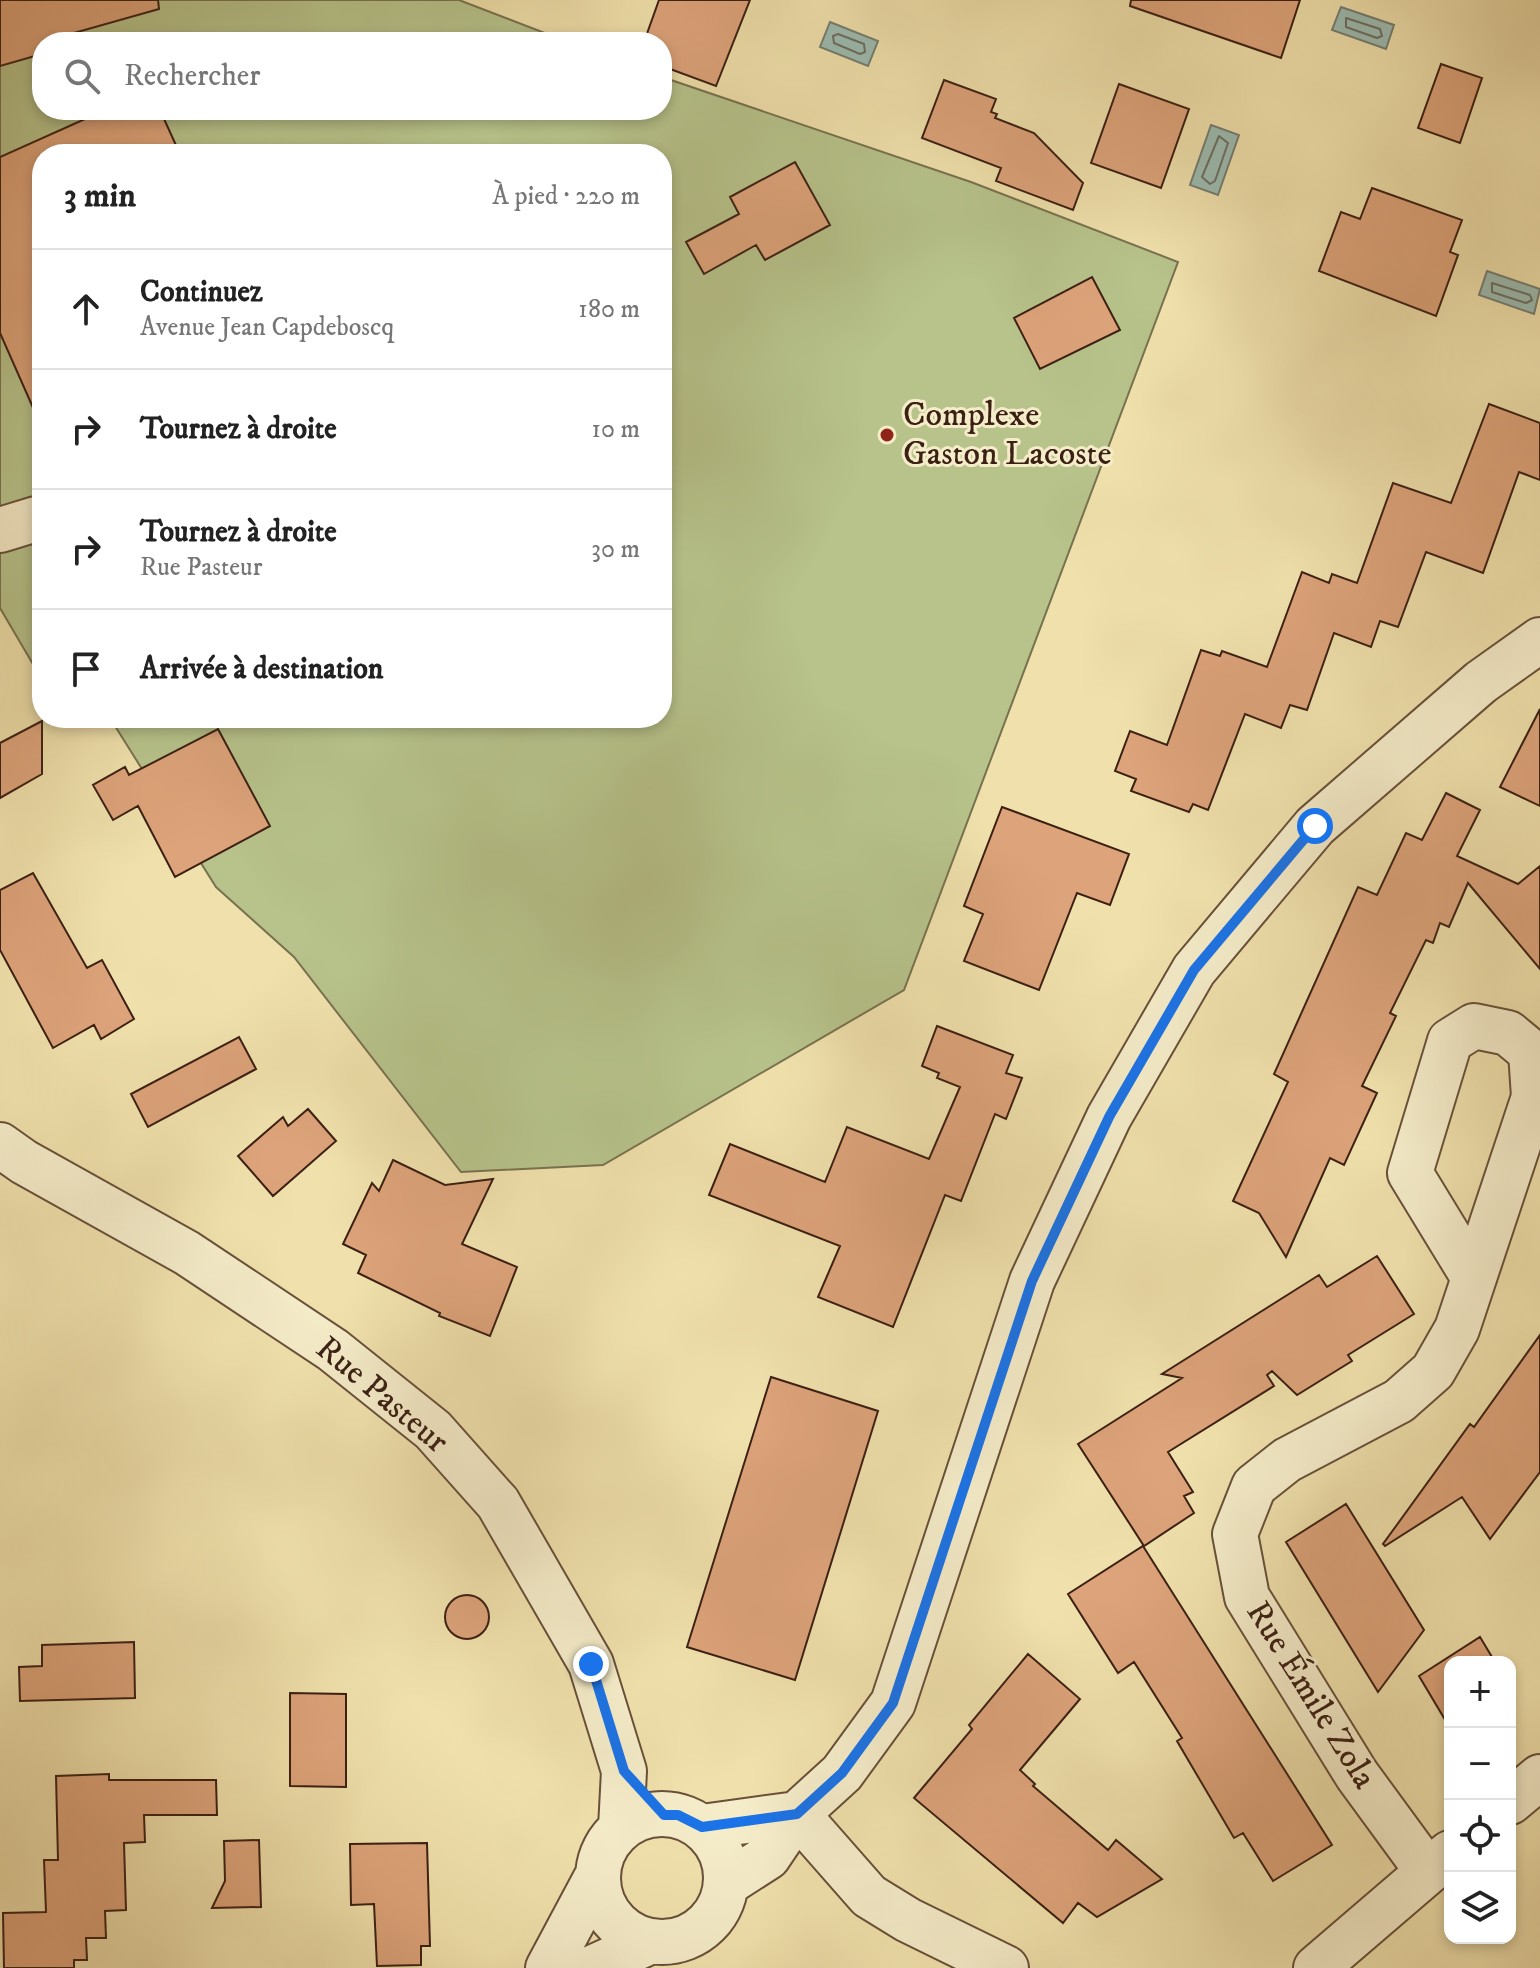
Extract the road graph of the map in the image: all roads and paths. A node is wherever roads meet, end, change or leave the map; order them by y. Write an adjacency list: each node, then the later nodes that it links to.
1 (1540, 640): 7 (street)
2 (0, 1145): 4 (street, Rue Pasteur)
3 (1474, 1278): 3 (street, Rue Émile Zola); 10 (street, Rue Émile Zola)
4 (624, 1771): 8 (street, Rue Pasteur); 9 (street, Rue Pasteur)
5 (1540, 1777): 6 (street)
6 (1512, 1800)
7 (797, 1814): 8 (street); 12 (street); 16 (street)
8 (683, 1821): 9 (street); 12 (street)
9 (621, 1828): 11 (street)
10 (1439, 1863): 17 (street)
11 (595, 1880): 13 (street); 14 (street)
12 (726, 1884): 13 (street)
13 (647, 1943): 15 (street)
14 (548, 1968)
15 (592, 1968)
16 (1006, 1968)
17 (1316, 1968)

